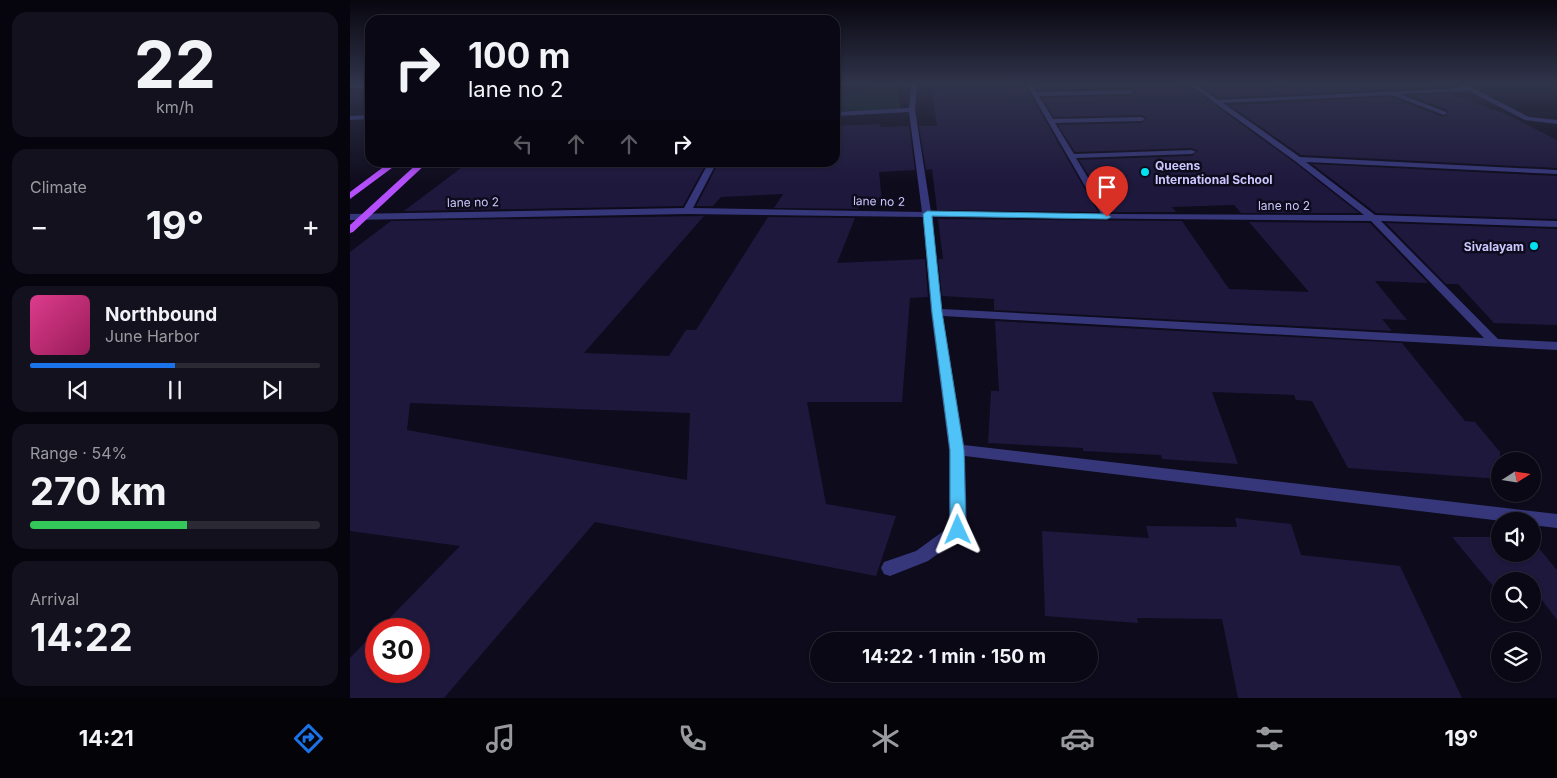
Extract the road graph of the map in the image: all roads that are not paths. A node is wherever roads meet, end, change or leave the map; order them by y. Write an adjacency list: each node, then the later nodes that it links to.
1 (913, 118): 17 (street)
2 (1049, 118): 6 (street)
3 (1238, 118): 10 (street)
4 (1524, 118): 7 (street)
5 (1142, 119): 6 (street)
6 (1051, 121): 9 (street)
7 (1557, 122)
8 (1192, 152): 9 (street)
9 (1071, 156): 20 (street)
10 (1298, 159): 14 (street); 21 (street)
11 (389, 167): 15 (main road)
12 (419, 167): 19 (main road)
13 (710, 167): 16 (street)
14 (1557, 172)
15 (350, 196)
16 (687, 211): 17 (street, lane no 2); 19 (street, lane no 2)
17 (927, 214): 20 (street, lane no 2); 24 (street)
18 (350, 217): 19 (street, lane no 2)
19 (365, 217): 23 (main road)
20 (1107, 217): 21 (street, lane no 2)
21 (1373, 218): 22 (street, lane no 2); 25 (street)
22 (1557, 224)
23 (350, 230)
24 (937, 312): 25 (street); 27 (street)
25 (1494, 342): 26 (street)
26 (1557, 346)
27 (957, 450): 28 (street); 29 (street)
28 (1557, 521)
29 (890, 568)

